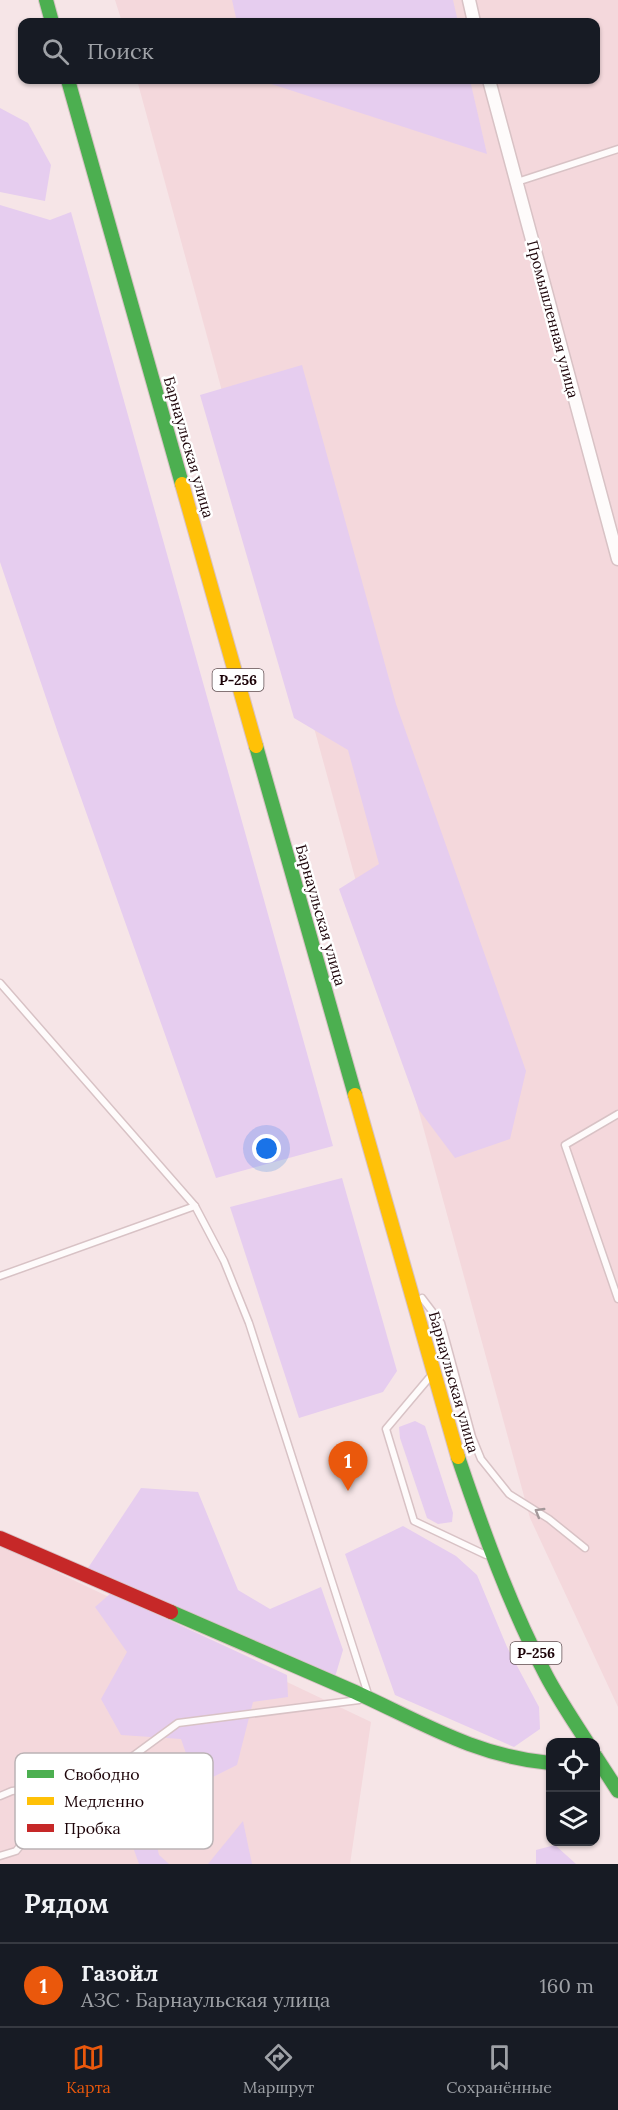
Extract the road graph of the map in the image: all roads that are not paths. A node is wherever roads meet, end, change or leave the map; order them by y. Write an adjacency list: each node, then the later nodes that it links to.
1 (46, 0): 3 (main road)
2 (469, 0): 4 (street)
3 (51, 18)
4 (473, 18)
5 (69, 84): 14 (main road, Барнаульская улица / Р-256)
6 (490, 84): 8 (street, Промышленная улица)
7 (618, 149): 8 (lane)
8 (516, 182): 9 (street, Промышленная улица)
9 (618, 559)
10 (0, 983): 12 (lane)
11 (618, 1114): 15 (lane)
12 (195, 1206): 13 (lane); 20 (lane)
13 (0, 1276)
14 (407, 1280): 16 (main road, Барнаульская улица / Р-256); 18 (lane, one-way to 14)
15 (618, 1299)
16 (434, 1373): 19 (main road, Барнаульская улица / Р-256); 19 (lane)
17 (0, 1538): 20 (main road)
18 (585, 1548)
19 (493, 1559): 21 (main road, Барнаульская улица / Р-256)
20 (370, 1698): 22 (lane); 23 (main road)
21 (583, 1738)
22 (138, 1753)
23 (546, 1762)
24 (600, 1763): 26 (main road)
25 (15, 1791): 27 (lane)
26 (618, 1791)
27 (0, 1796)
28 (18, 1849): 29 (lane)
29 (0, 1856)

